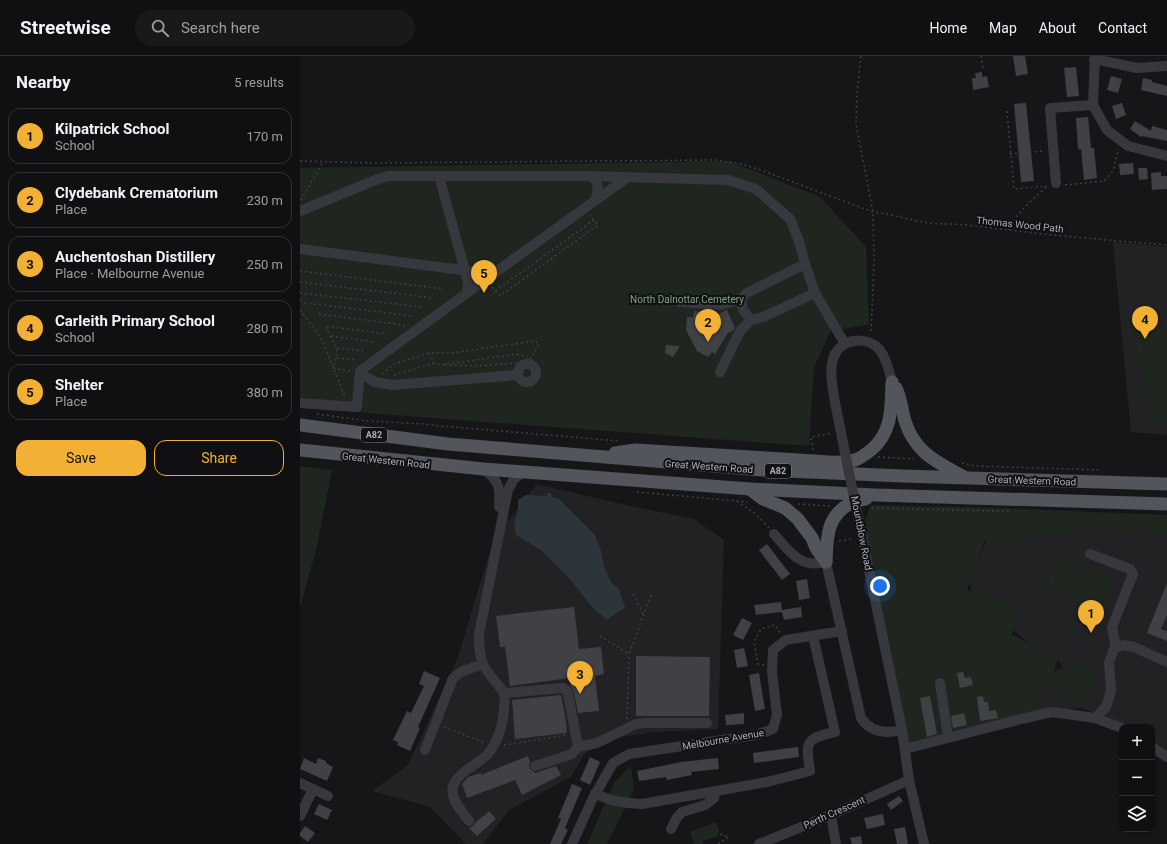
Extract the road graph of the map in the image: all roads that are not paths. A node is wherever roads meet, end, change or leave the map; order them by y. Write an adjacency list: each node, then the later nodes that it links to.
1 (1094, 57): 2 (street); 3 (street)
2 (1167, 66)
3 (1093, 105): 4 (street); 8 (street)
4 (1167, 156)
5 (438, 176): 6 (street); 10 (street); 13 (street)
6 (586, 176): 7 (street); 9 (street)
7 (628, 177): 9 (street); 12 (street)
8 (1052, 185)
9 (596, 200): 14 (street)
10 (300, 210)
11 (300, 249): 13 (street)
12 (805, 264): 16 (street); 17 (street)
13 (464, 270): 14 (street); 15 (street)
14 (489, 276): 15 (street)
15 (467, 293): 23 (street)
16 (815, 293): 19 (street); 20 (street)
17 (741, 299): 18 (street); 19 (street)
18 (680, 302)
19 (751, 320): 22 (street)
20 (846, 344): 24 (street); 50 (street, Mountblow Road, bridge)
21 (524, 366): 23 (street)
22 (720, 372)
23 (360, 373): 25 (street)
24 (892, 382): 28 (main road); 31 (main road)
25 (300, 403)
26 (300, 425): 28 (main road, Great Western Road / A82)
27 (300, 450): 29 (main road, Great Western Road / A82)
28 (591, 456): 31 (main road, Great Western Road / A82)
29 (484, 469): 30 (main road, Great Western Road / A82); 37 (street)
30 (524, 472): 33 (main road, Great Western Road / A82); 37 (street)
31 (966, 478): 32 (main road, Great Western Road / A82)
32 (1167, 484)
33 (750, 489): 34 (main road, Great Western Road / A82); 39 (main road)
34 (876, 495): 35 (main road, Great Western Road / A82); 39 (main road, A82)
35 (1167, 504)
36 (774, 534): 39 (street)
37 (498, 538): 44 (street)
38 (1090, 554): 42 (street)
39 (826, 562): 40 (street)
40 (842, 631): 41 (street); 50 (street)
41 (813, 636): 61 (street); 62 (street, Melbourne Avenue)
42 (1114, 649): 43 (street); 47 (street)
43 (1167, 662)
44 (483, 664): 46 (street); 55 (street)
45 (940, 683): 51 (street)
46 (504, 693): 52 (street); 66 (street)
47 (1095, 718): 49 (street); 51 (street)
48 (707, 723): 52 (street)
49 (1119, 727)
50 (902, 730): 53 (street, Mountblow Road)
51 (948, 737): 53 (street)
52 (578, 747): 57 (street)
53 (905, 749): 58 (street, Mountblow Road)
54 (1155, 749): 56 (street)
55 (425, 750)
56 (1167, 757)
57 (535, 766)
58 (909, 780): 64 (street, Perth Crescent); 72 (street, Mountblow Road)
59 (300, 783): 60 (street)
60 (312, 789): 63 (street); 65 (street)
61 (716, 791): 62 (street); 67 (street)
62 (595, 793): 69 (street, Melbourne Avenue)
63 (328, 796)
64 (831, 815): 68 (street, Perth Crescent); 71 (street)
65 (300, 816)
66 (469, 821)
67 (671, 829)
68 (771, 842): 70 (street, Perth Crescent)
69 (572, 844)
70 (760, 844)
71 (836, 844)
72 (924, 844)

